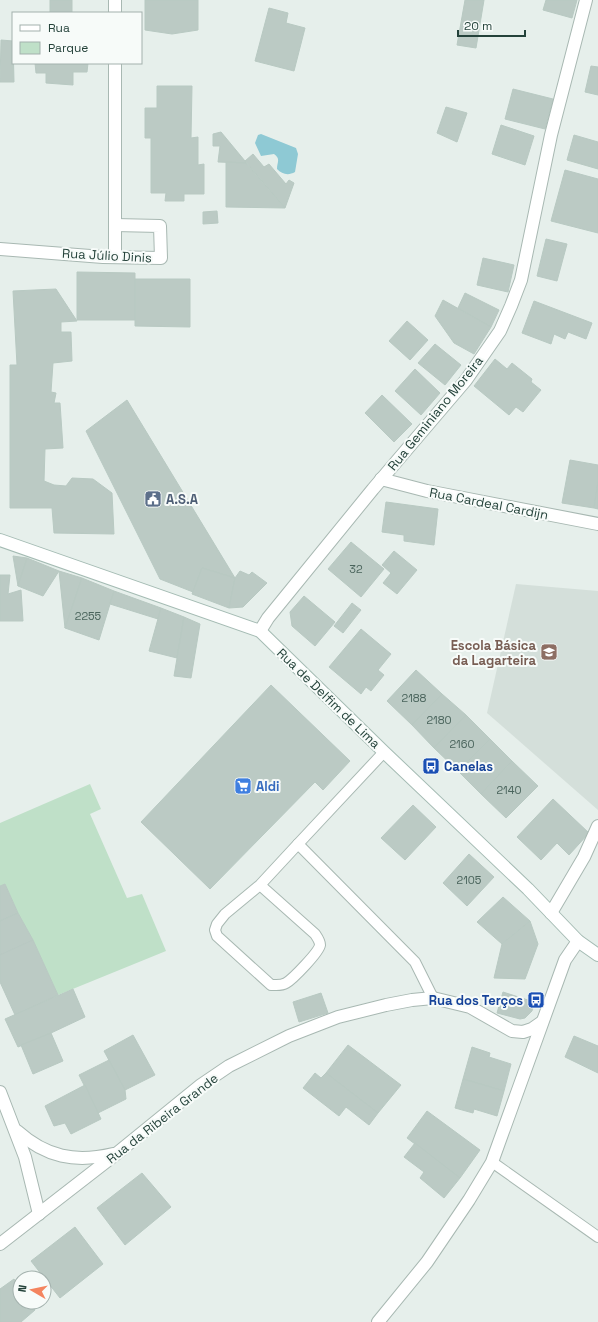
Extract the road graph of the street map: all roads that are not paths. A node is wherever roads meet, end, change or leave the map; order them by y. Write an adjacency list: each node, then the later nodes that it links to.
1 (115, 0): 3 (street)
2 (586, 0): 8 (street, Rua Geminiano Moreira)
3 (115, 12)
4 (115, 64): 5 (street)
5 (115, 225): 7 (street); 7 (street, Rua Júlio Dinis)
6 (0, 248): 7 (street, Rua Júlio Dinis)
7 (115, 257)
8 (381, 479): 9 (street, Rua Cardeal Cardijn); 11 (street, Rua Geminiano Moreira)
9 (598, 524)
10 (0, 540): 11 (street, Rua de Delfim de Lima)
11 (260, 631): 12 (street, Rua de Delfim de Lima)
12 (384, 752): 14 (lane); 16 (street, Rua de Delfim de Lima)
13 (598, 826): 16 (street)
14 (298, 844): 15 (lane); 19 (lane)
15 (260, 885): 15 (lane)
16 (551, 913): 17 (street, Rua de Delfim de Lima)
17 (578, 941): 18 (street, Rua de Delfim de Lima); 20 (street)
18 (598, 956)
19 (433, 998): 20 (street, Rua da Ribeira Grande); 23 (street, Rua da Ribeira Grande)
20 (542, 1022): 24 (street)
21 (0, 1092): 22 (street)
22 (15, 1130): 23 (street); 25 (street)
23 (116, 1154): 25 (street, Rua da Ribeira Grande)
24 (492, 1162): 26 (lane); 28 (street)
25 (39, 1214): 27 (street, Rua da Ribeira Grande)
26 (598, 1238)
27 (0, 1244)
28 (378, 1322)

